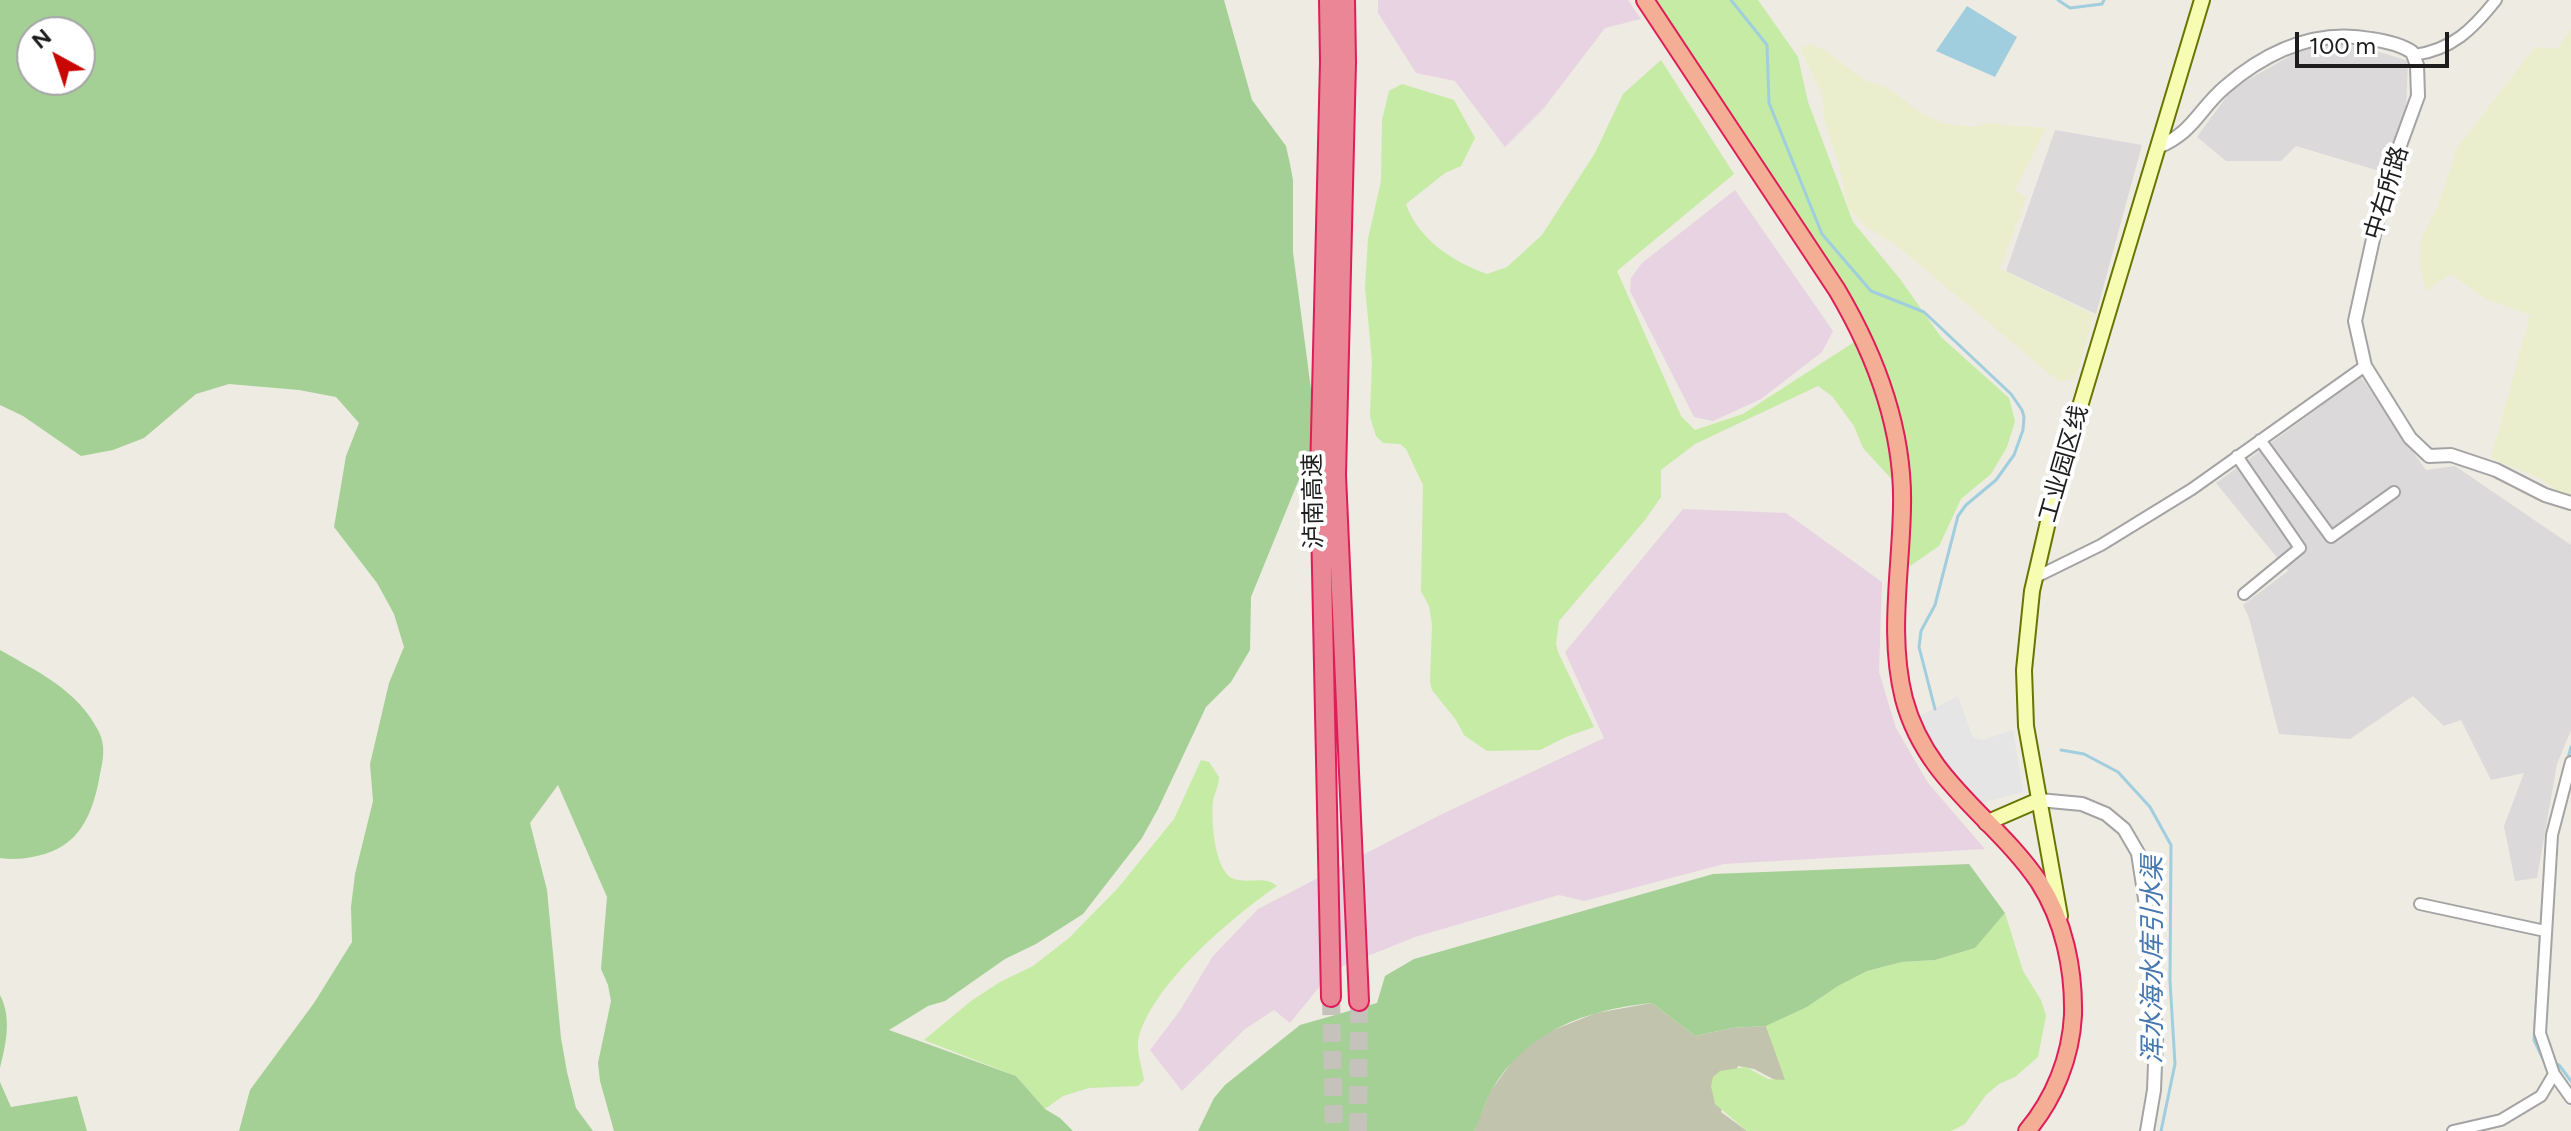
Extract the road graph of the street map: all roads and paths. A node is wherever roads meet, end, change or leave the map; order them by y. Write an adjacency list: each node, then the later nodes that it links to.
1 (1329, 0): 21 (highway, 泸南高速)
2 (1345, 0): 22 (highway, 泸南高速)
3 (1645, 0): 17 (highway)
4 (2202, 0): 7 (main road, 工业园区线)
5 (2496, 0): 6 (street)
6 (2414, 55): 7 (street); 8 (street, 中右所路)
7 (2158, 147): 13 (main road, 工业园区线)
8 (2365, 366): 9 (street); 12 (street, 中右所路)
9 (2260, 440): 10 (street); 11 (street)
10 (2237, 456): 13 (street); 14 (street)
11 (2394, 492)
12 (2571, 503)
13 (2034, 578): 16 (main road, 工业园区线)
14 (2244, 594)
15 (2571, 762): 19 (street)
16 (2039, 800): 17 (main road); 20 (main road, 工业园区线); 26 (street)
17 (1986, 823): 20 (highway)
18 (2420, 904): 19 (street)
19 (2542, 930): 23 (street)
20 (2064, 939): 25 (highway)
21 (1331, 997)
22 (1359, 1001)
23 (2551, 1066): 24 (street); 27 (street)
24 (2571, 1098)
25 (2027, 1131)
26 (2147, 1131)
27 (2453, 1131)

